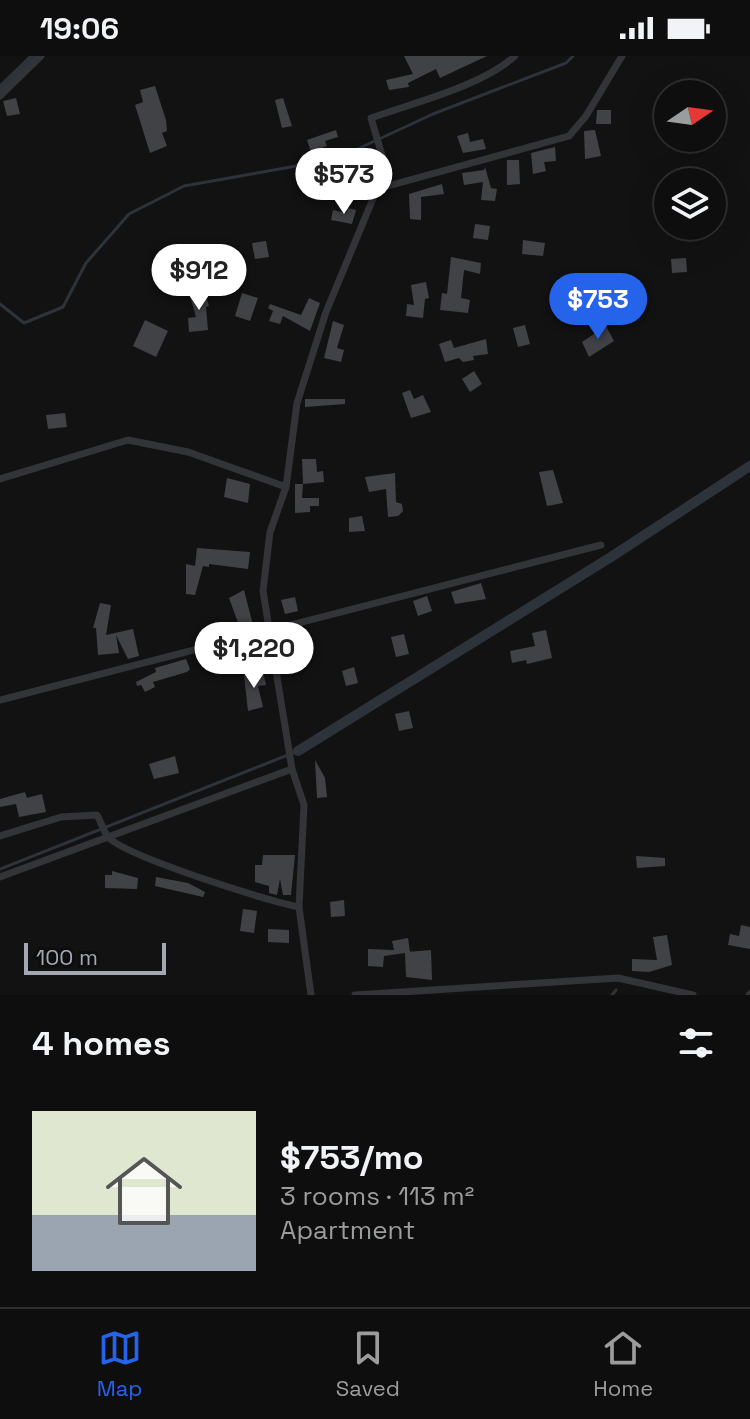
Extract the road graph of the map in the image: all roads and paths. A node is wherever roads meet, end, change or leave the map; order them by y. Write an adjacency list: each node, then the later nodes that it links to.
1 (41, 56): 4 (street)
2 (515, 56): 5 (street)
3 (622, 56): 5 (street)
4 (0, 96)
5 (377, 189): 7 (street)
6 (0, 479): 7 (street)
7 (286, 487): 9 (street)
8 (601, 545): 9 (street)
9 (268, 630): 10 (street); 11 (street)
10 (0, 700)
11 (292, 769): 12 (street); 15 (street)
12 (106, 832): 13 (street); 14 (street); 15 (street)
13 (0, 836)
14 (0, 877)
15 (299, 907): 16 (street)
16 (311, 995)
17 (355, 995): 18 (street)
18 (693, 995)

